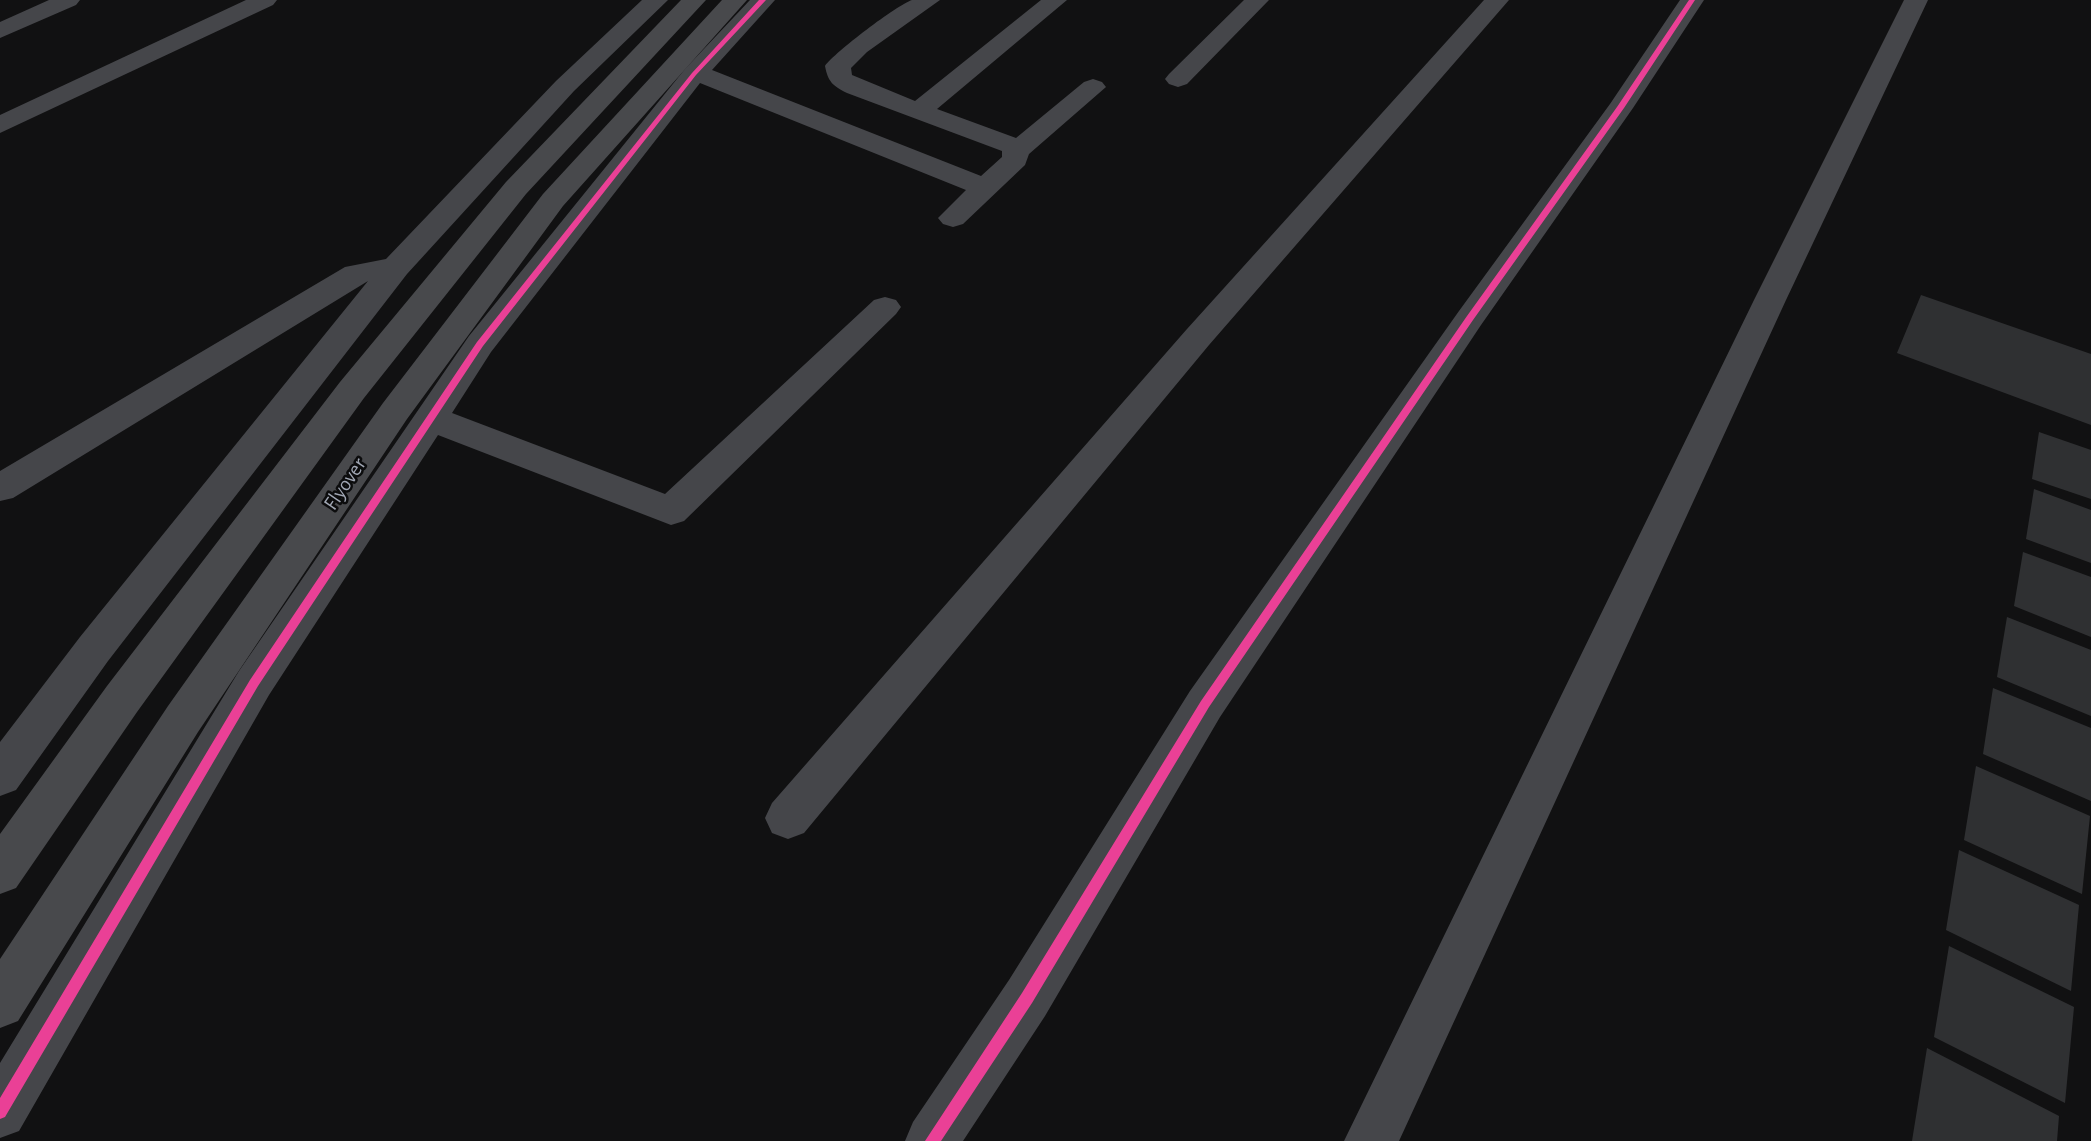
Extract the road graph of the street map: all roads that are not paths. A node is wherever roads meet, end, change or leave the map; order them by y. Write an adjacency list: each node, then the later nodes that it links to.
1 (68, 0): 14 (street)
2 (265, 0): 19 (street)
3 (656, 0): 23 (street)
4 (694, 0): 29 (main road)
5 (734, 0): 30 (main road, Flyover)
6 (763, 0): 15 (street)
7 (786, 0): 15 (street)
8 (928, 0): 18 (street)
9 (1055, 0): 18 (street)
10 (1257, 0): 16 (street)
11 (1497, 0): 28 (street)
12 (1692, 0): 32 (street)
13 (1916, 0): 33 (street)
14 (0, 31)
15 (699, 75): 21 (street); 25 (street)
16 (1178, 79)
17 (1093, 88): 20 (street)
18 (918, 111): 20 (street)
19 (0, 125)
20 (1016, 151): 21 (street)
21 (985, 187): 22 (street)
22 (953, 218)
23 (396, 267): 26 (street); 27 (street)
24 (885, 307): 25 (street)
25 (432, 419): 31 (street)
26 (0, 488)
27 (0, 776)
28 (788, 818)
29 (0, 872)
30 (0, 1003)
31 (0, 1112)
32 (932, 1141)
33 (1371, 1141)

